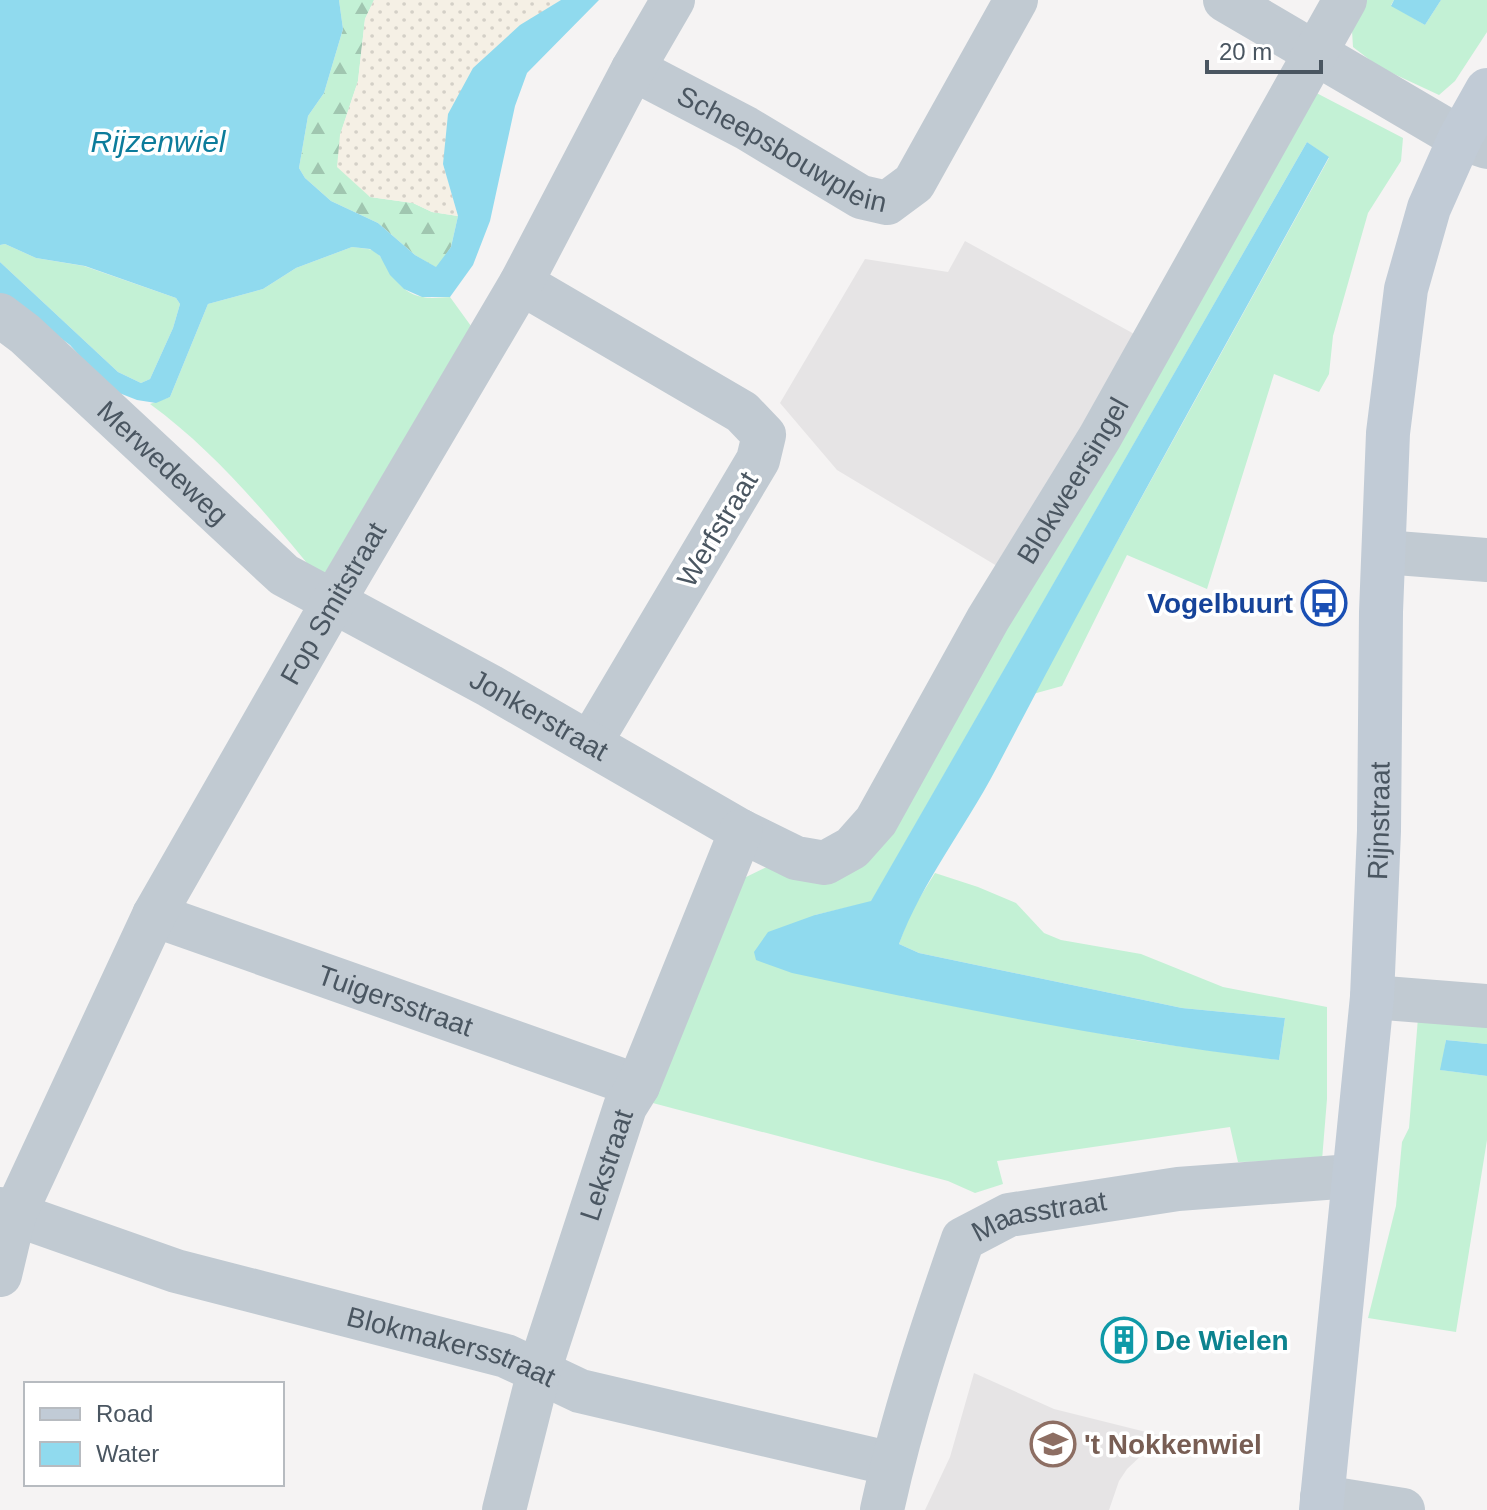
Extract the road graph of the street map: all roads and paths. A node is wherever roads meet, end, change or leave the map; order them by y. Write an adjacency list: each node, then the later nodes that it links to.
1 (673, 0): 6 (street, Fop Smitstraat)
2 (1016, 0): 6 (street, Scheepsbouwplein)
3 (1225, 0): 5 (street)
4 (1345, 0): 5 (street, Blokweersingel)
5 (1316, 53): 8 (street); 15 (street, Blokweersingel)
6 (633, 69): 9 (street, Fop Smitstraat)
7 (1487, 90): 8 (street, Rijnstraat)
8 (1473, 143): 11 (street, Rijnstraat)
9 (521, 283): 13 (street, Fop Smitstraat); 14 (street, Werfstraat)
10 (0, 315): 13 (street, Merwedeweg)
11 (1384, 552): 12 (street); 17 (street, Rijnstraat)
12 (1487, 560)
13 (333, 602): 14 (street, Jonkerstraat); 16 (street, Fop Smitstraat)
14 (590, 743): 15 (street, Jonkerstraat)
15 (741, 831): 19 (street, Lekstraat)
16 (154, 915): 19 (street, Tuigersstraat); 21 (street, Fop Smitstraat)
17 (1372, 997): 18 (street); 20 (street, Rijnstraat)
18 (1487, 1006)
19 (638, 1086): 23 (street, Lekstraat)
20 (1352, 1176): 24 (street, Maasstraat); 25 (street, Rijnstraat)
21 (7, 1213): 22 (street, Fop Smitstraat); 23 (street, Blokmakersstraat)
22 (0, 1275)
23 (539, 1371): 24 (street, Blokmakersstraat); 26 (street, Lekstraat)
24 (892, 1464): 27 (street, Maasstraat)
25 (1321, 1504): 28 (street)
26 (504, 1510)
27 (882, 1510)
28 (1403, 1510)

